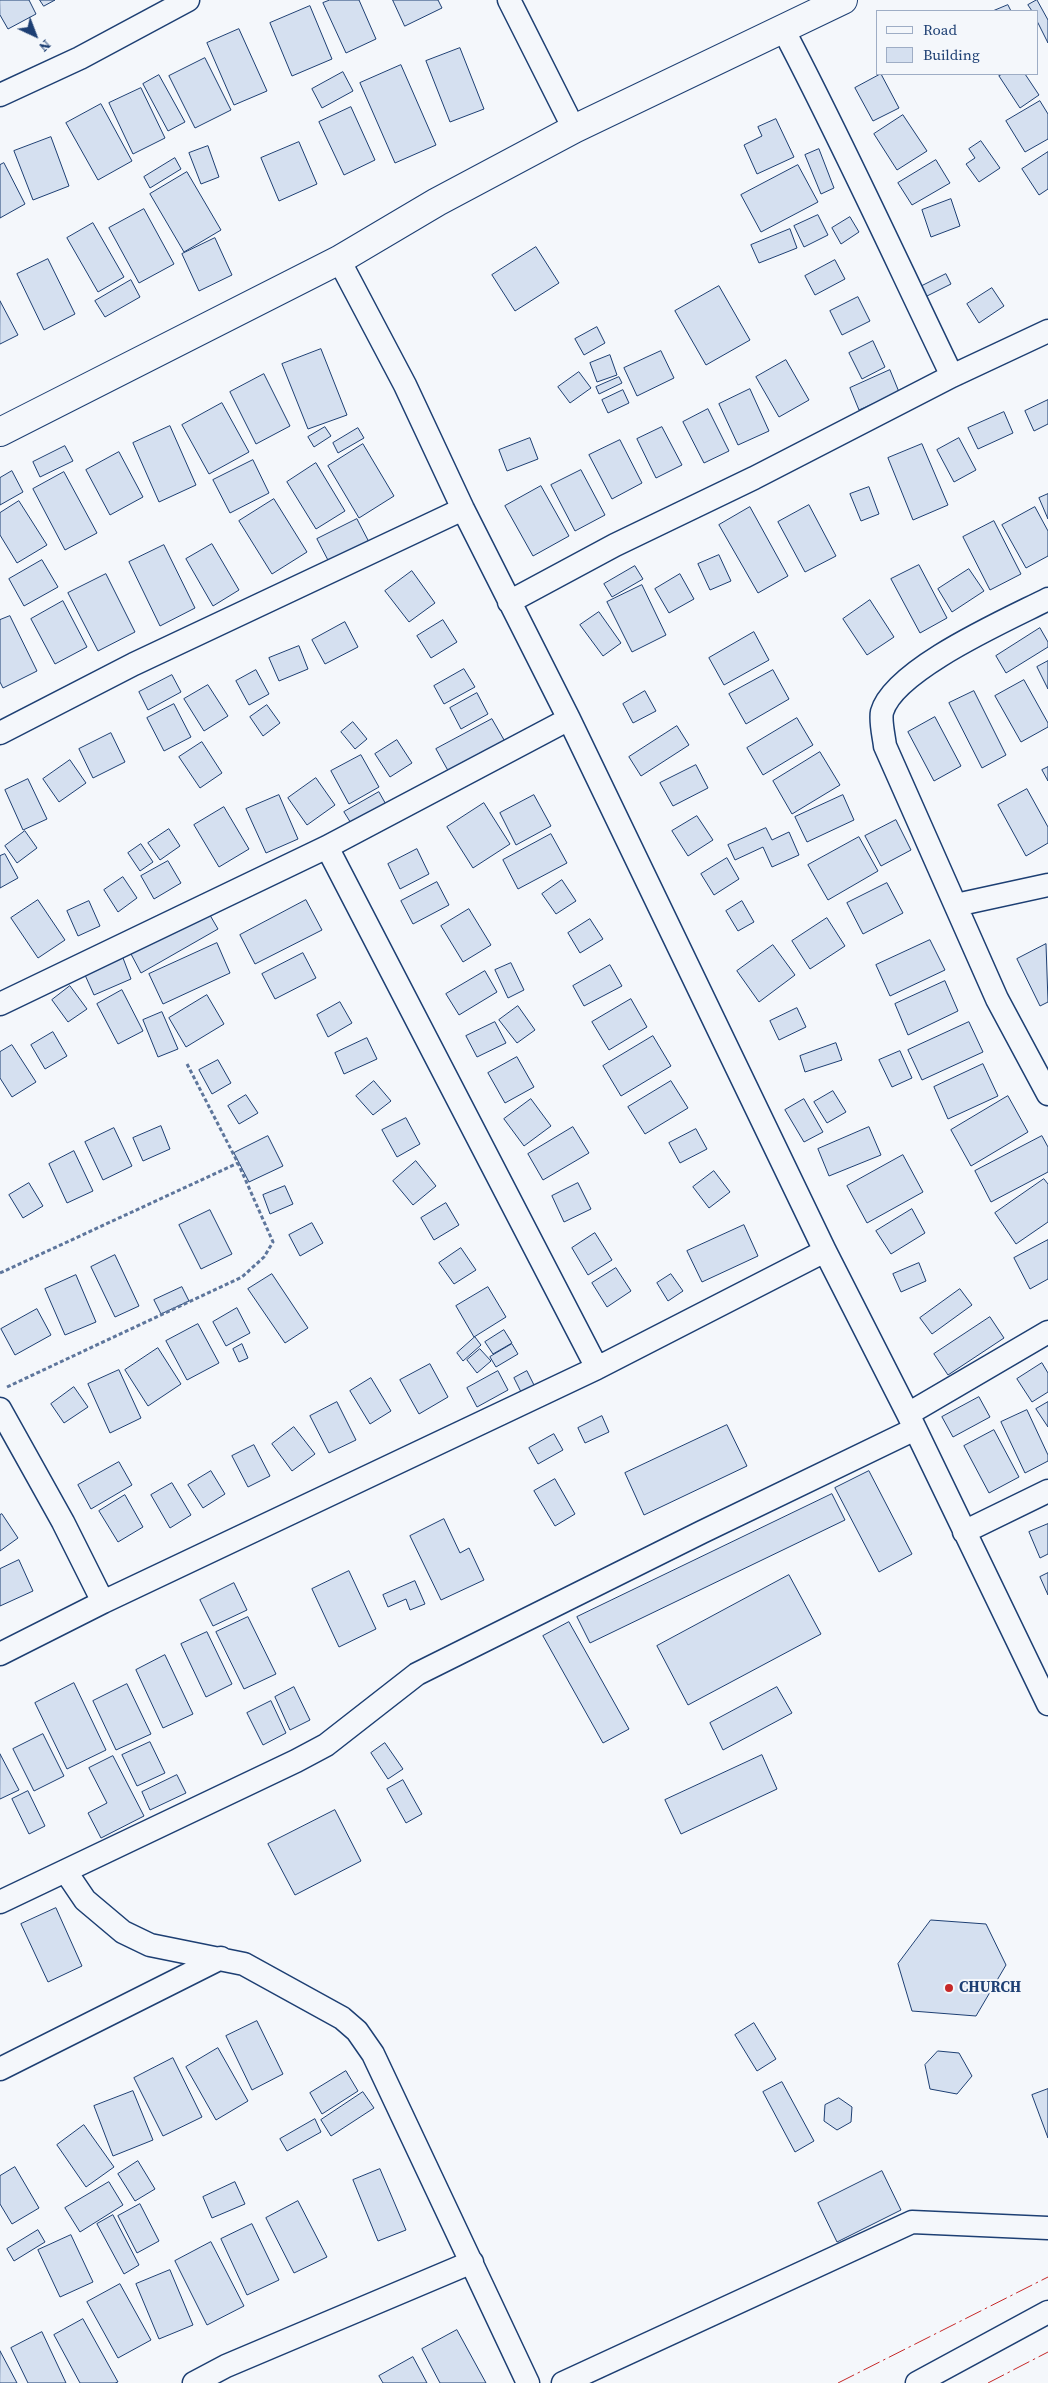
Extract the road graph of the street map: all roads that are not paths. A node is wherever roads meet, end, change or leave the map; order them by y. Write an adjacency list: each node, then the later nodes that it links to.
1 (188, 0): 5 (street)
2 (509, 0): 6 (street)
3 (843, 0): 4 (street)
4 (783, 29): 6 (street); 9 (street)
5 (0, 95)
6 (574, 129): 7 (street)
7 (339, 260): 10 (street); 11 (street)
8 (1048, 331): 9 (street)
9 (952, 376): 13 (street)
10 (0, 432)
11 (463, 509): 13 (street); 15 (street)
12 (1048, 599): 18 (street)
13 (509, 602): 14 (street)
14 (569, 719): 16 (street); 21 (street)
15 (0, 733)
16 (327, 847): 19 (street); 23 (street)
17 (1048, 885): 18 (street)
18 (956, 905): 20 (street)
19 (0, 1004)
20 (1048, 1094)
21 (825, 1251): 23 (street); 25 (street)
22 (1048, 1332): 25 (street)
23 (597, 1368): 28 (street)
24 (0, 1408): 28 (street)
25 (912, 1421): 27 (street); 31 (street)
26 (1048, 1491): 27 (street)
27 (964, 1532): 30 (street)
28 (103, 1602): 29 (street)
29 (0, 1654)
30 (1048, 1704)
31 (66, 1872): 32 (street); 33 (street)
32 (0, 1902)
33 (221, 1958): 34 (street); 36 (street)
34 (0, 2069)
35 (1048, 2228): 40 (street)
36 (472, 2262): 38 (street); 39 (street)
37 (1048, 2312): 41 (street)
38 (194, 2383)
39 (528, 2383)
40 (563, 2383)
41 (917, 2383)

